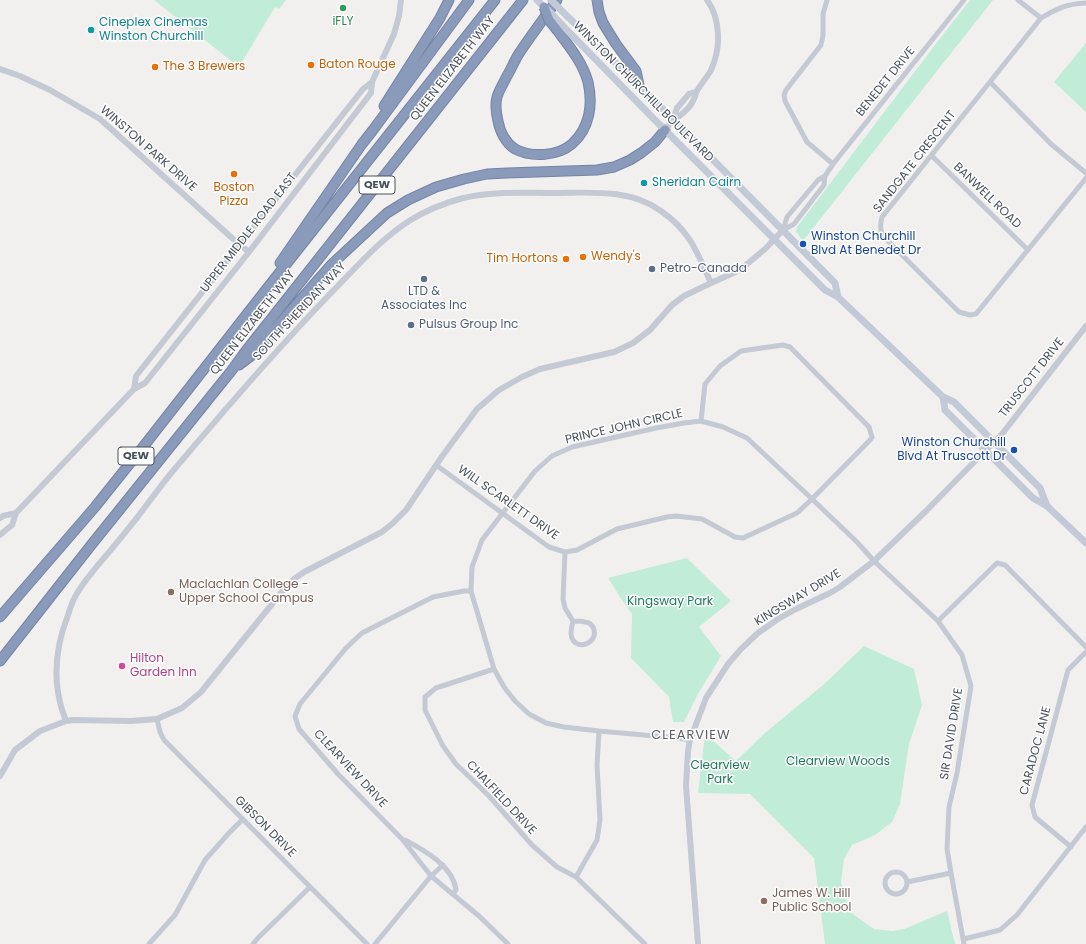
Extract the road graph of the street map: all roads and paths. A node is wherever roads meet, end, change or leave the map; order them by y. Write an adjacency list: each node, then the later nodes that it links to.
1 (401, 0): 18 (street, UPPER MIDDLE ROAD EAST)
2 (449, 0): 23 (highway)
3 (469, 0): 23 (highway)
4 (495, 0): 35 (highway, QUEEN ELIZABETH WAY / QEW)
5 (523, 0): 38 (highway, QUEEN ELIZABETH WAY / QEW)
6 (537, 0): 13 (main road, WINSTON CHURCHILL BOULEVARD)
7 (557, 0): 16 (highway)
8 (597, 0): 20 (highway)
9 (707, 0): 21 (street)
10 (827, 0): 25 (street)
11 (964, 0): 25 (street, BENEDET DRIVE)
12 (1018, 0): 15 (street)
13 (548, 3): 16 (highway, bridge); 20 (main road, WINSTON CHURCHILL BOULEVARD, bridge)
14 (1086, 3): 15 (street, SANDGATE CRESCENT)
15 (1041, 18): 19 (street, SANDGATE CRESCENT)
16 (560, 28): 22 (main road, WINSTON CHURCHILL BOULEVARD)
17 (0, 69): 31 (street, WINSTON PARK DRIVE)
18 (372, 82): 31 (street, UPPER MIDDLE ROAD EAST); 33 (street, UPPER MIDDLE ROAD EAST)
19 (991, 83): 24 (street, SANDGATE CRESCENT); 26 (street)
20 (639, 85): 21 (main road, WINSTON CHURCHILL BOULEVARD)
21 (673, 120): 22 (street); 29 (main road, WINSTON CHURCHILL BOULEVARD)
22 (665, 130): 30 (main road, WINSTON CHURCHILL BOULEVARD); 38 (highway)
23 (362, 144): 35 (highway)
24 (932, 156): 32 (street, BANWELL ROAD); 32 (street, SANDGATE CRESCENT)
25 (833, 164): 27 (street, BENEDET DRIVE)
26 (1086, 173)
27 (825, 176): 29 (street, BENEDET DRIVE); 29 (street, BENEDET DRIVE)
28 (1086, 178): 32 (street, SANDGATE CRESCENT)
29 (782, 230): 30 (street); 36 (main road, WINSTON CHURCHILL BOULEVARD)
30 (774, 240): 34 (street); 36 (main road, WINSTON CHURCHILL BOULEVARD)
31 (240, 245): 33 (street, WINSTON PARK DRIVE); 39 (street, UPPER MIDDLE ROAD EAST)
32 (1028, 250)
33 (249, 252): 39 (street, UPPER MIDDLE ROAD EAST)
34 (711, 283): 44 (street); 63 (street, SOUTH SHERIDAN WAY)
35 (265, 291): 55 (highway, QUEEN ELIZABETH WAY / QEW)
36 (838, 297): 40 (main road, WINSTON CHURCHILL BOULEVARD)
37 (1086, 326): 42 (street, TRUSCOTT DRIVE)
38 (232, 370): 60 (highway, QUEEN ELIZABETH WAY / QEW)
39 (134, 389): 47 (street, UPPER MIDDLE ROAD EAST)
40 (943, 397): 42 (main road, WINSTON CHURCHILL BOULEVARD); 43 (main road, WINSTON CHURCHILL BOULEVARD)
41 (701, 421): 45 (street, PRINCE JOHN CIRCLE); 45 (street, WILL SCARLETT DRIVE); 48 (street, PRINCE JOHN CIRCLE)
42 (994, 442): 43 (street, TRUSCOTT DRIVE); 46 (main road, WINSTON CHURCHILL BOULEVARD)
43 (985, 450): 46 (main road, WINSTON CHURCHILL BOULEVARD); 53 (street, KINGSWAY DRIVE)
44 (436, 465): 48 (street, WILL SCARLETT DRIVE); 62 (street)
45 (812, 499): 52 (street, WILL SCARLETT DRIVE); 53 (street, PRINCE JOHN CIRCLE)
46 (1047, 506): 51 (main road, WINSTON CHURCHILL BOULEVARD)
47 (16, 513): 49 (street, UPPER MIDDLE ROAD EAST); 50 (street, UPPER MIDDLE ROAD EAST)
48 (502, 513): 52 (street, WILL SCARLETT DRIVE); 54 (street, PRINCE JOHN CIRCLE)
49 (0, 518)
50 (0, 535)
51 (1086, 543)
52 (565, 552): 56 (street)
53 (874, 561): 57 (street, SIR DAVID DRIVE); 65 (street, KINGSWAY DRIVE)
54 (471, 591): 61 (street, PRINCE JOHN CIRCLE); 69 (street, CLEARVIEW DRIVE)
55 (0, 616)
56 (573, 621): 56 (street)
57 (938, 621): 58 (street); 72 (street, SIR DAVID DRIVE)
58 (1086, 647)
59 (1086, 652): 70 (street, CARADOC LANE)
60 (0, 661)
61 (494, 669): 64 (street, PRINCE JOHN CIRCLE); 74 (street, CHALFIELD DRIVE)
62 (158, 719): 63 (street); 67 (street, GIBSON DRIVE)
63 (66, 721): 66 (street)
64 (599, 731): 65 (street, PRINCE JOHN CIRCLE); 74 (street)
65 (690, 740): 85 (street, KINGSWAY DRIVE)
66 (0, 776)
67 (243, 820): 76 (street, GIBSON DRIVE); 79 (street)
68 (1086, 827): 70 (street)
69 (402, 838): 71 (street, CLEARVIEW DRIVE); 73 (street, CLEARVIEW DRIVE)
70 (1071, 847): 78 (street)
71 (443, 865): 73 (street); 77 (street, CLEARVIEW DRIVE)
72 (951, 873): 75 (street); 78 (street, SIR DAVID DRIVE)
73 (431, 876): 77 (street, CLEARVIEW DRIVE); 82 (street)
74 (576, 877): 84 (street, CHALFIELD DRIVE)
75 (907, 882): 75 (street)
76 (310, 887): 80 (street); 81 (street, GIBSON DRIVE)
77 (453, 894): 83 (street, CLEARVIEW DRIVE)
78 (964, 942)
79 (149, 944)
80 (253, 944)
81 (367, 944)
82 (375, 944)
83 (508, 944)
84 (645, 944)
85 (698, 944)

